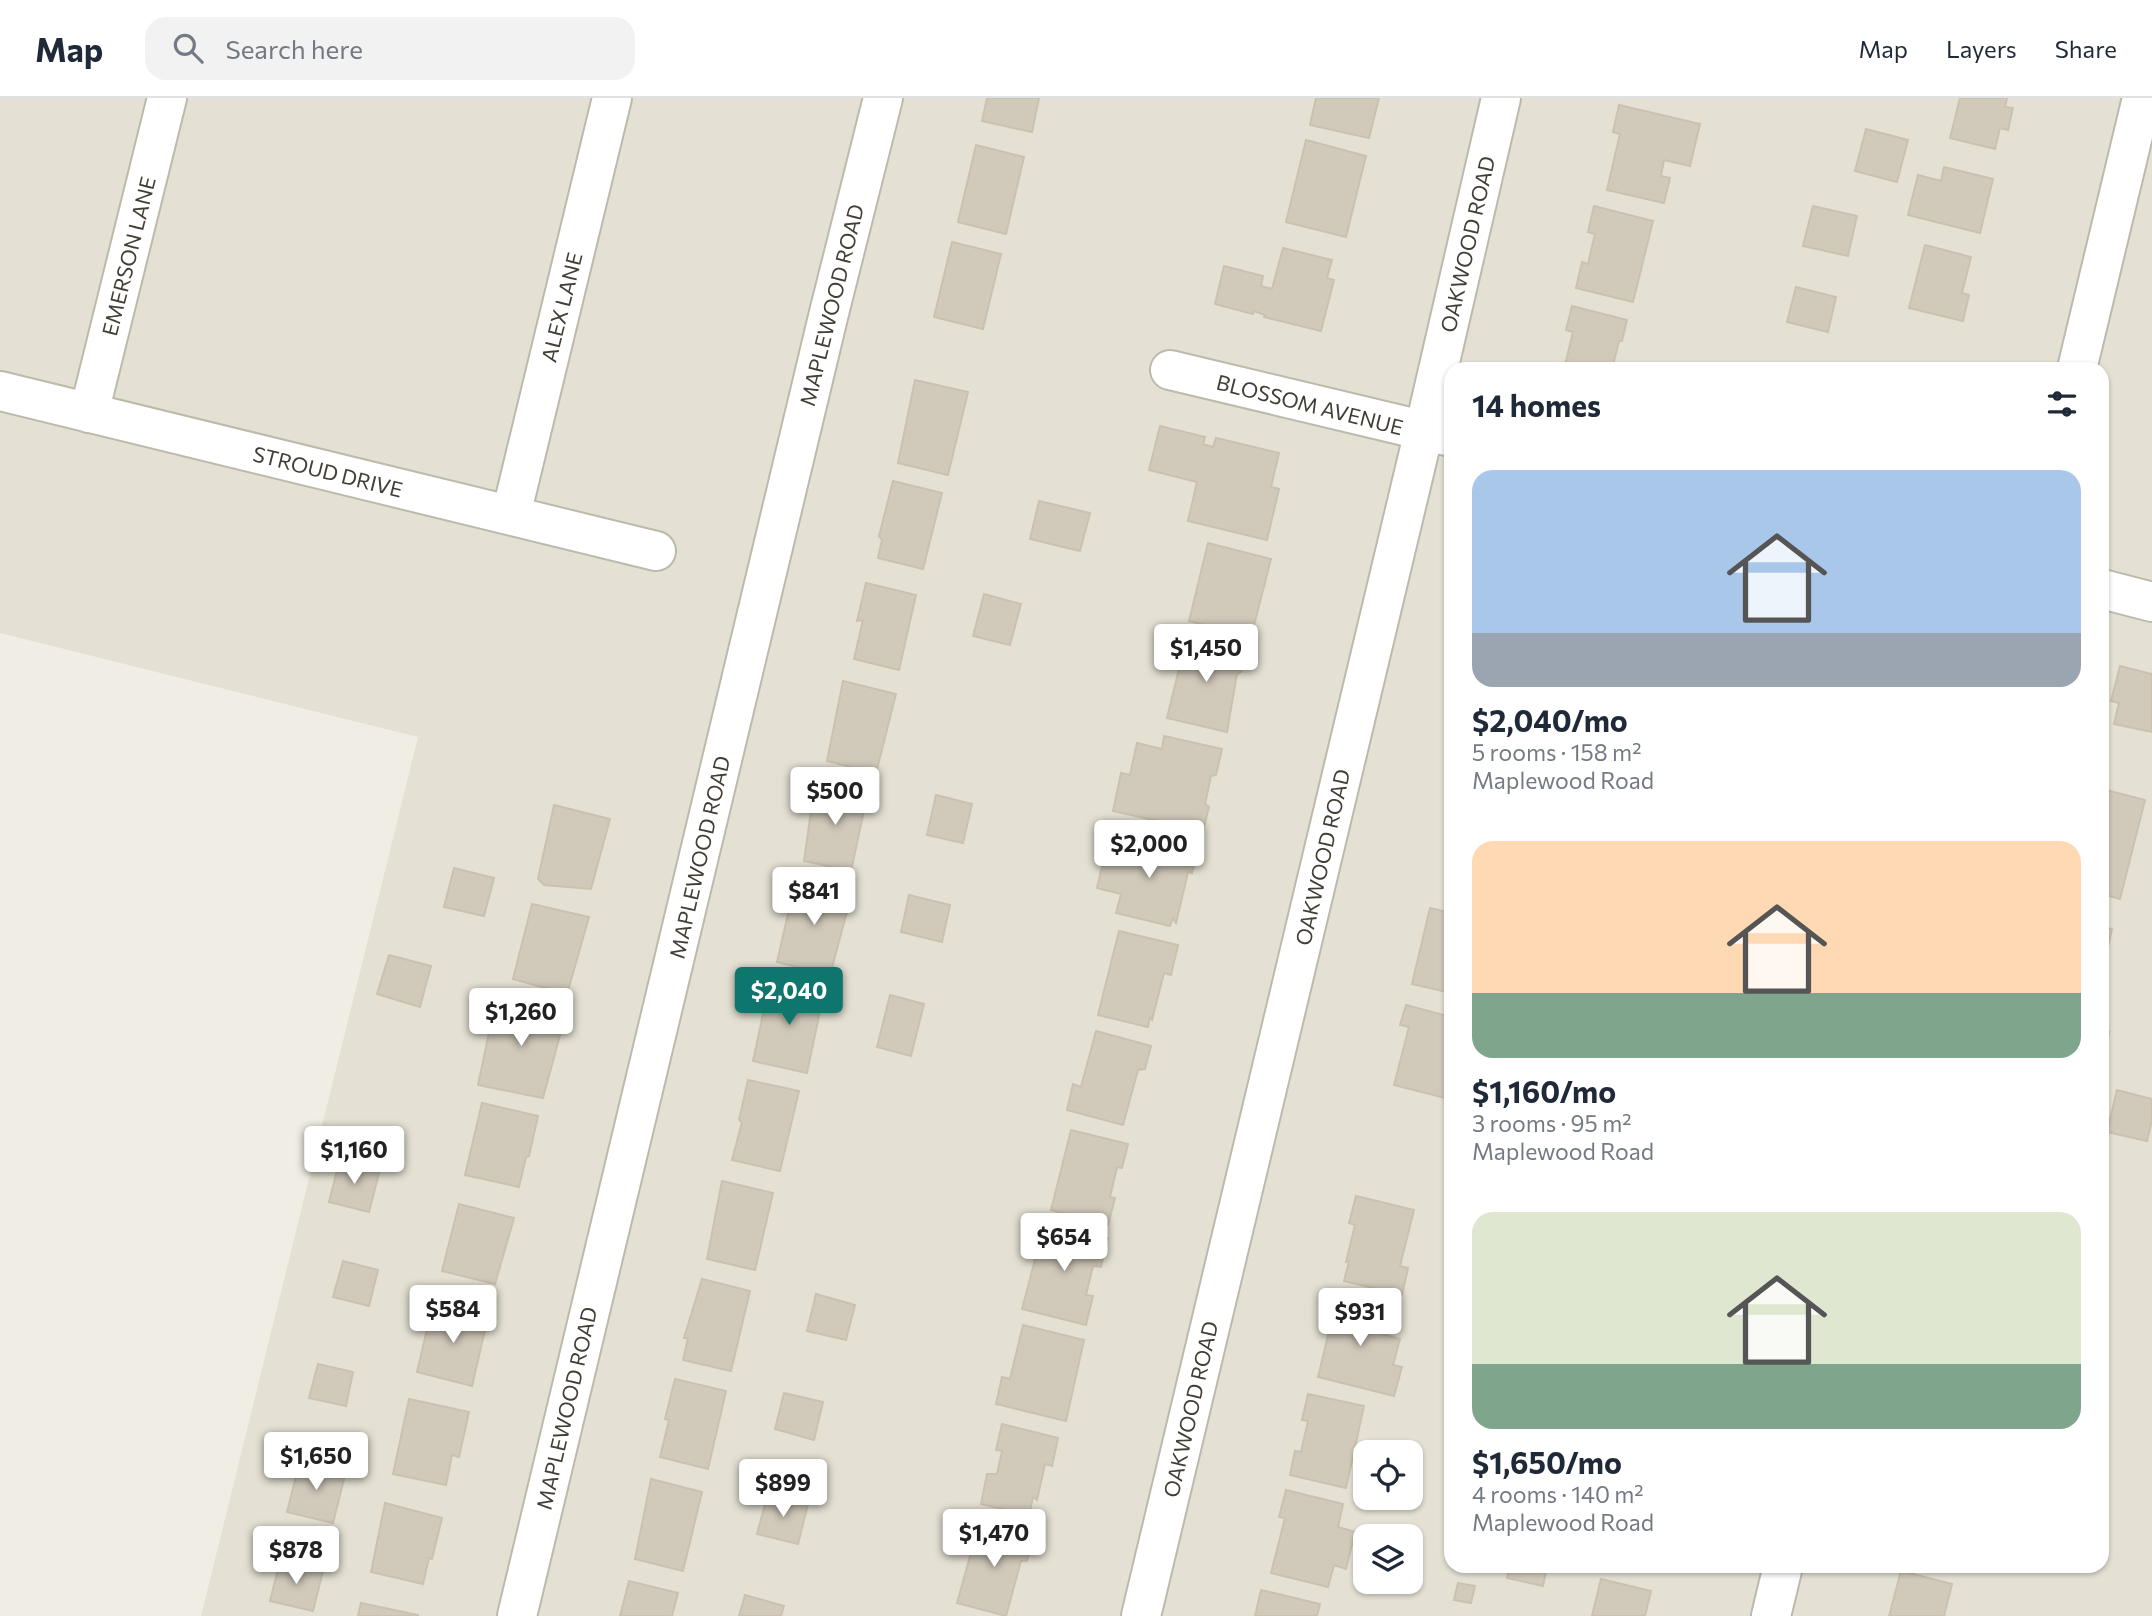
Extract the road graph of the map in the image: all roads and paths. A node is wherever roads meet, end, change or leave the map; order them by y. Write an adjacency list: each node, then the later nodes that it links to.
1 (167, 98): 11 (street, EMERSON LANE)
2 (612, 98): 13 (street, ALEX LANE)
3 (883, 98): 18 (street, MAPLEWOOD ROAD)
4 (1501, 98): 6 (street, OAKWOOD ROAD)
5 (2142, 98): 7 (street)
6 (1451, 362)
7 (2079, 362)
8 (1170, 370): 12 (street, BLOSSOM AVENUE)
9 (0, 391): 11 (street, STROUD DRIVE)
10 (1444, 397): 12 (street, OAKWOOD ROAD)
11 (89, 413): 13 (street, STROUD DRIVE)
12 (1437, 434): 19 (street, OAKWOOD ROAD)
13 (511, 515): 14 (street, STROUD DRIVE)
14 (656, 551)
15 (2109, 591): 16 (street)
16 (2152, 602)
17 (1781, 1573): 20 (street)
18 (517, 1616)
19 (1141, 1616)
20 (1771, 1616)

